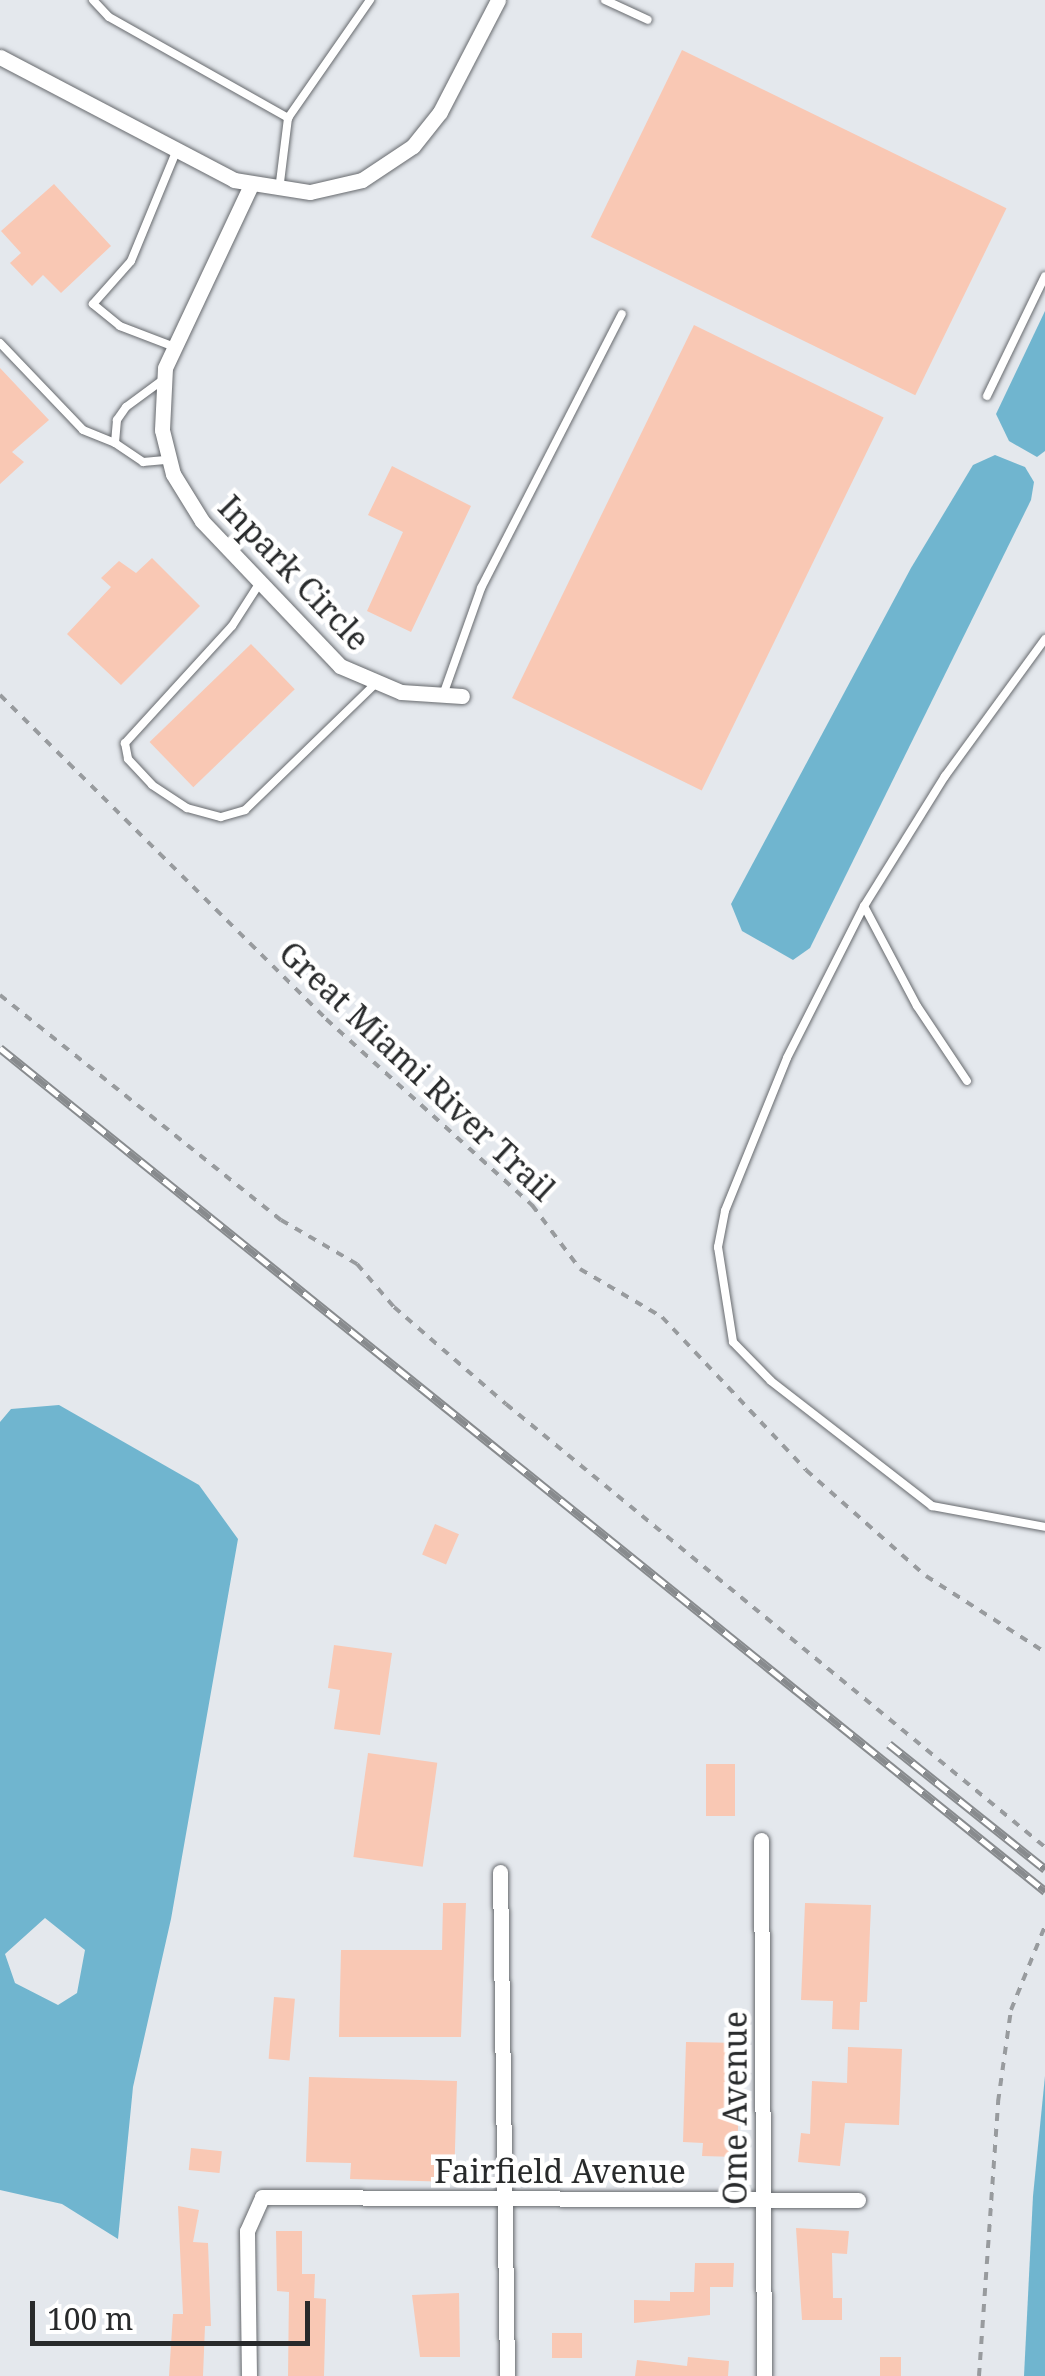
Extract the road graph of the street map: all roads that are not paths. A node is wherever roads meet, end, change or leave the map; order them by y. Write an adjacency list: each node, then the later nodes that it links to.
1 (93, 0): 7 (lane)
2 (370, 0): 7 (lane)
3 (498, 0): 10 (street)
4 (604, 0): 5 (lane)
5 (648, 20)
6 (0, 58): 8 (street)
7 (288, 118): 10 (lane)
8 (176, 152): 9 (street); 14 (lane)
9 (251, 185): 10 (street); 14 (street, Inpark Circle)
10 (279, 191)
11 (1045, 276): 16 (lane)
12 (622, 314): 22 (lane)
13 (0, 343): 17 (lane)
14 (172, 346): 15 (street, Inpark Circle)
15 (164, 379): 17 (lane); 18 (street, Inpark Circle)
16 (987, 396)
17 (115, 443): 18 (lane)
18 (168, 460): 19 (street, Inpark Circle)
19 (260, 583): 21 (street, Inpark Circle); 21 (lane)
20 (1045, 640): 24 (lane)
21 (376, 684): 22 (street, Inpark Circle)
22 (443, 695): 23 (street, Inpark Circle)
23 (462, 696)
24 (864, 906): 25 (lane); 26 (lane)
25 (967, 1081)
26 (1045, 1527)
27 (762, 1840): 29 (street, Ome Avenue)
28 (500, 1872): 30 (street)
29 (763, 2198): 30 (street, Fairfield Avenue); 31 (street, Fairfield Avenue); 34 (street, Ome Avenue)
30 (506, 2200): 32 (street, Fairfield Avenue); 33 (street)
31 (858, 2200)
32 (249, 2376)
33 (507, 2376)
34 (764, 2376)

